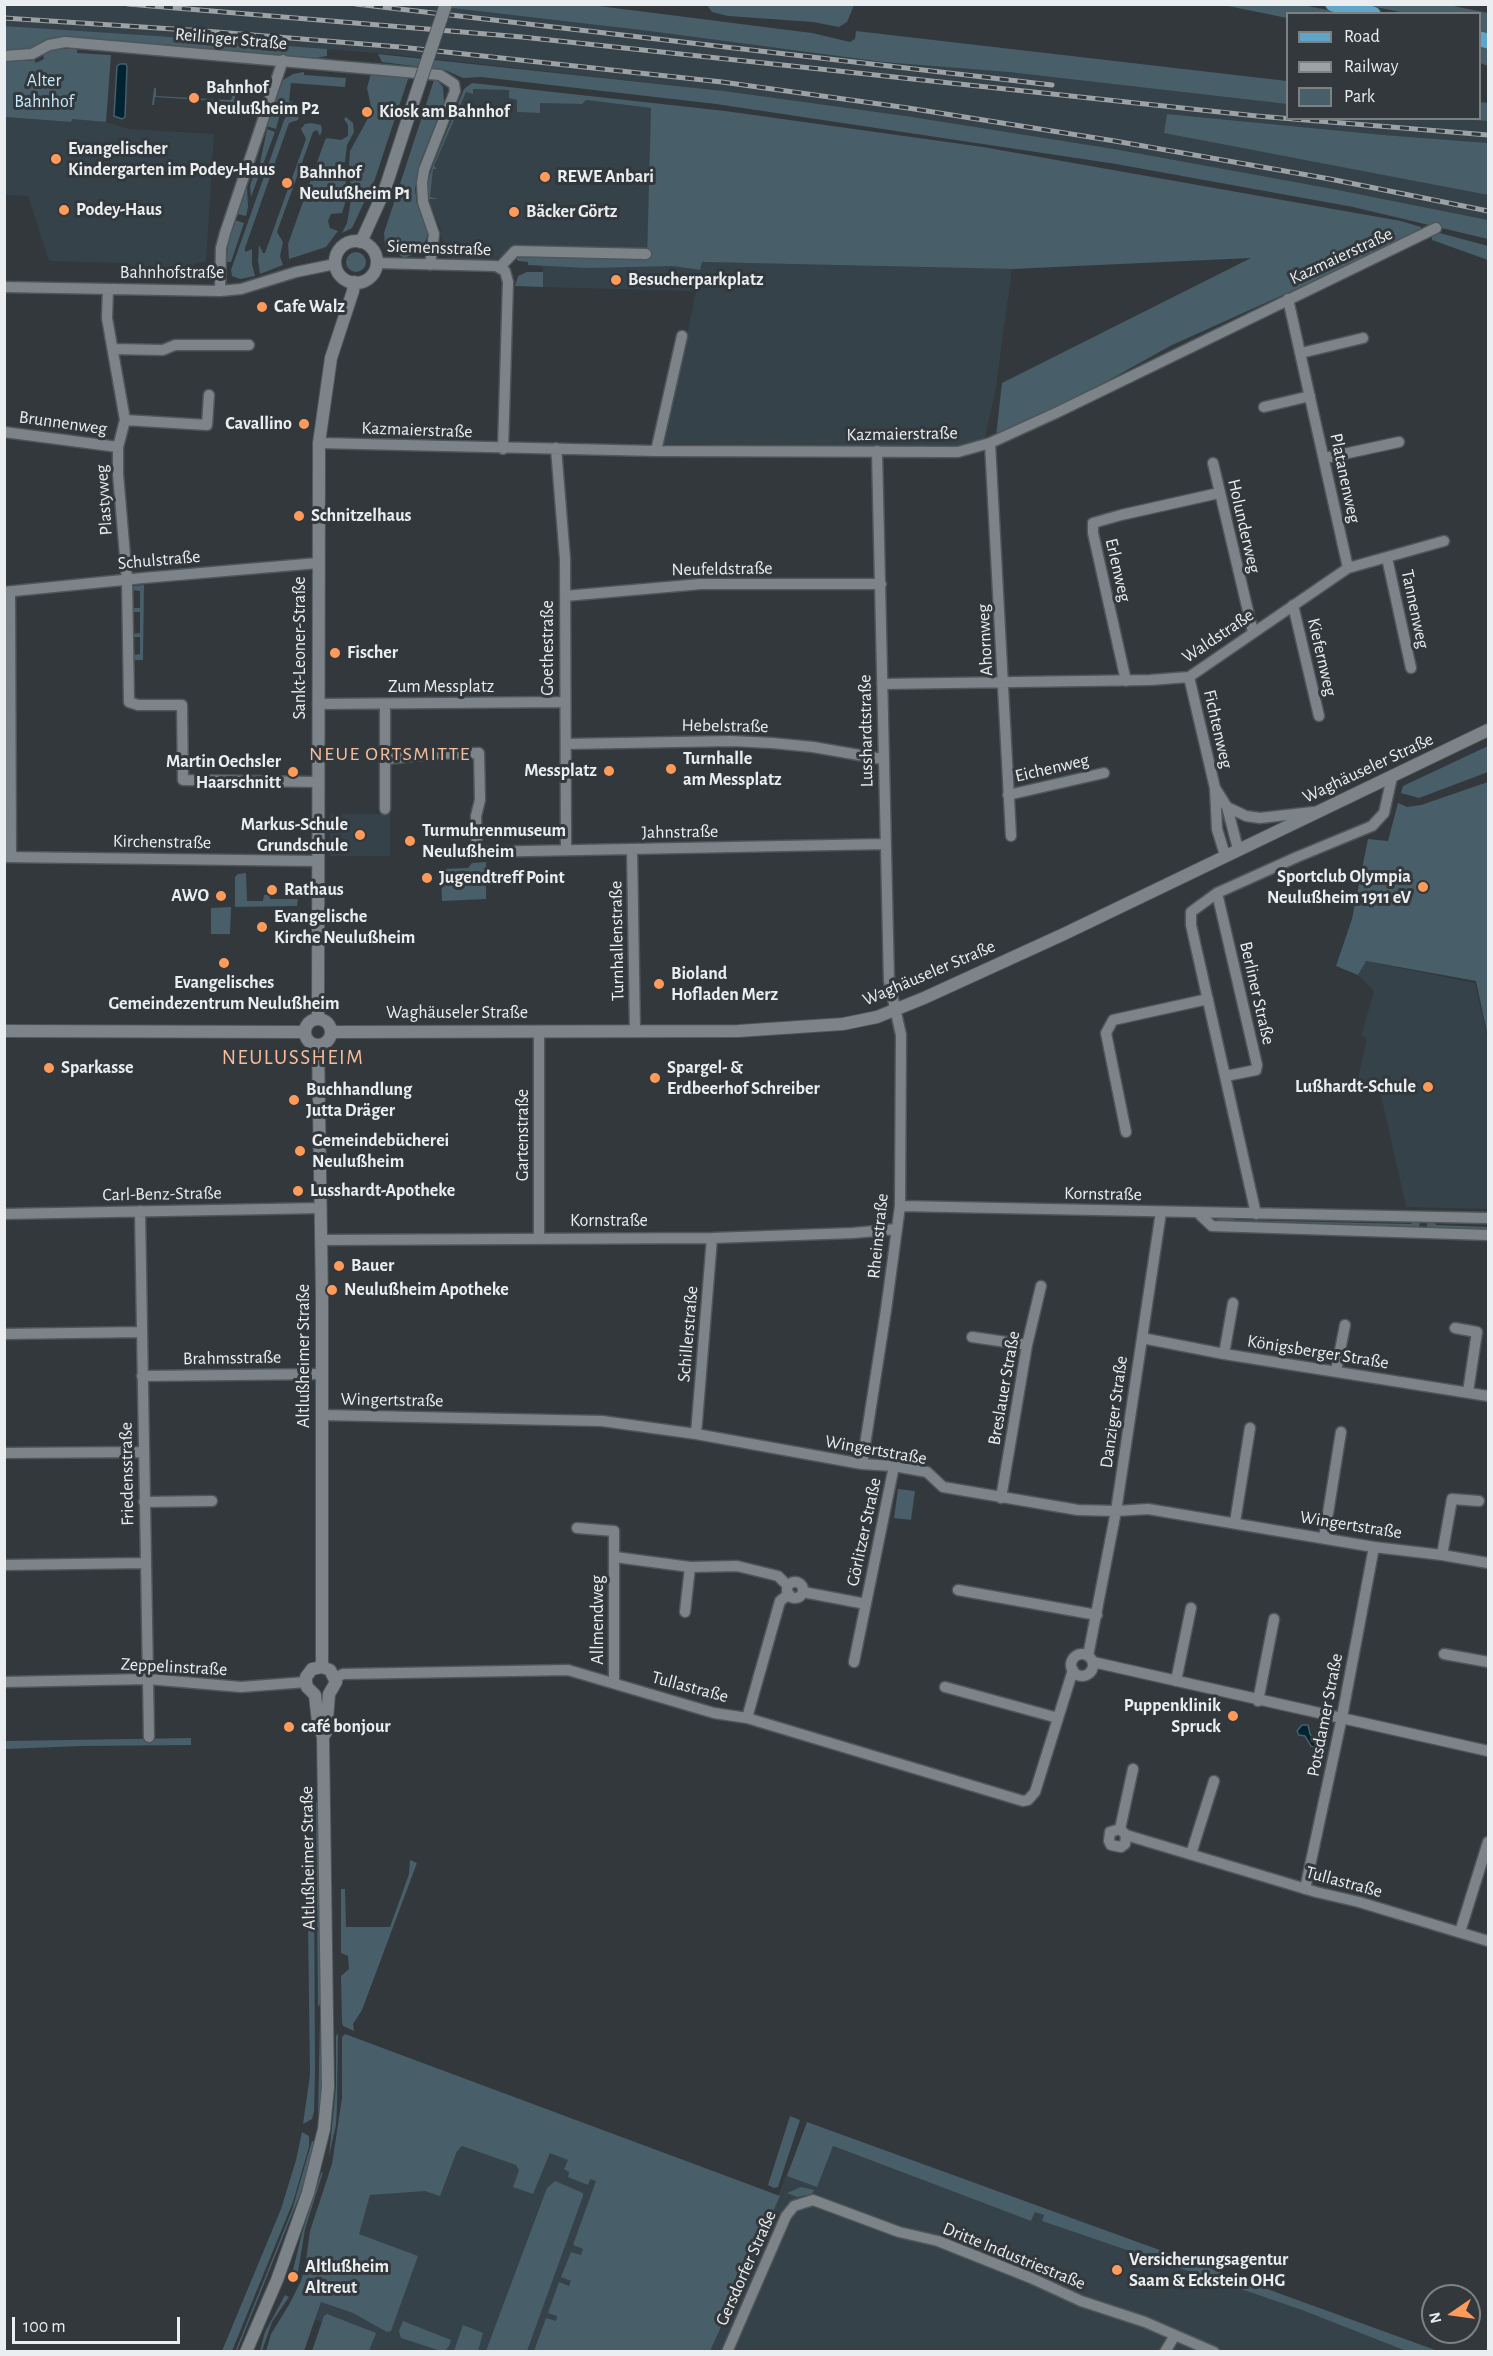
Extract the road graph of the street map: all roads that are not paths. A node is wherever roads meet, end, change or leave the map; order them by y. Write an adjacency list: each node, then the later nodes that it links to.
1 (446, 4): 7 (street, bridge)
2 (1333, 4): 3 (main road)
3 (1365, 12)
4 (4, 56): 5 (street, Reilinger Straße)
5 (283, 60): 11 (street, Reilinger Straße); 16 (street)
6 (1436, 228): 17 (street, Kazmaierstraße)
7 (361, 242): 9 (street); 10 (street)
8 (646, 254): 12 (street, Siemensstraße)
9 (377, 263): 11 (street, Siemensstraße); 13 (street)
10 (335, 264): 13 (street); 16 (street, Bahnhofstraße)
11 (430, 265): 12 (street, Siemensstraße)
12 (503, 269): 32 (street)
13 (354, 282): 30 (street, Sankt-Leoner-Straße)
14 (4, 287): 15 (street, Bahnhofstraße)
15 (108, 289): 16 (street, Bahnhofstraße); 21 (street, Plastyweg)
16 (220, 291)
17 (1288, 299): 22 (street, Platanenweg); 28 (street, Kazmaierstraße)
18 (682, 336): 34 (street)
19 (1363, 338): 22 (street)
20 (249, 345): 21 (street)
21 (113, 349): 26 (street, Plastyweg)
22 (1300, 353): 24 (street, Platanenweg)
23 (209, 395): 26 (street)
24 (1310, 396): 25 (street); 36 (street, Platanenweg)
25 (1264, 407)
26 (125, 420): 31 (street, Plastyweg)
27 (4, 432): 31 (street, Brunnenweg)
28 (990, 442): 35 (street, Kazmaierstraße); 52 (street, Ahornweg)
29 (1399, 442): 36 (street)
30 (319, 443): 32 (street, Kazmaierstraße); 41 (street, Sankt-Leoner-Straße)
31 (118, 447): 43 (street, Plastyweg)
32 (503, 448): 33 (street, Kazmaierstraße)
33 (556, 448): 34 (street, Kazmaierstraße); 46 (street, Goethestraße)
34 (656, 451): 35 (street, Kazmaierstraße)
35 (877, 451): 44 (street, Lusshardtstraße)
36 (1324, 458): 42 (street, Platanenweg)
37 (1213, 463): 38 (street, Holunderweg)
38 (1220, 493): 48 (street, Holunderweg); 51 (street, Erlenweg)
39 (1444, 541): 40 (street, Waldstraße)
40 (1387, 558): 42 (street, Waldstraße); 49 (street, Tannenweg)
41 (318, 563): 43 (street, Schulstraße); 55 (street, Sankt-Leoner-Straße)
42 (1348, 568): 47 (street, Waldstraße)
43 (127, 579): 45 (street, Schulstraße); 64 (street, Plastyweg)
44 (881, 584): 46 (street, Neufeldstraße); 53 (street, Lusshardtstraße)
45 (7, 592): 76 (street)
46 (565, 596): 54 (street, Goethestraße)
47 (1293, 605): 48 (street, Waldstraße); 57 (street, Kiefernweg)
48 (1253, 632): 50 (street, Waldstraße)
49 (1411, 668)
50 (1189, 677): 51 (street, Waldstraße); 65 (street, Fichtenweg)
51 (1126, 681): 52 (street, Waldstraße)
52 (1004, 682): 53 (street, Waldstraße); 66 (street, Ahornweg)
53 (882, 684): 61 (street, Lusshardtstraße)
54 (565, 702): 56 (street, Zum Messplatz); 59 (street, Goethestraße)
55 (318, 704): 56 (street, Zum Messplatz); 64 (street, Sankt-Leoner-Straße)
56 (385, 704): 60 (street)
57 (1319, 717)
58 (1488, 730): 63 (street, Waghäuseler Straße)
59 (566, 744): 61 (street, Hebelstraße); 72 (street, Goethestraße)
60 (385, 759): 68 (street); 72 (street, Jahnstraße)
61 (882, 759): 71 (street, Lusshardtstraße)
62 (1104, 773): 66 (street, Eichenweg)
63 (1392, 777): 69 (street, Waghäuseler Straße); 78 (street)
64 (318, 782): 77 (street, Sankt-Leoner-Straße)
65 (1215, 788): 67 (street, Fichtenweg); 75 (street, Fichtenweg)
66 (1008, 795): 70 (street, Ahornweg)
67 (1227, 807): 69 (street); 74 (street, Fichtenweg)
68 (385, 809)
69 (1316, 812): 74 (street, Waghäuseler Straße)
70 (1011, 836)
71 (885, 844): 73 (street, Jahnstraße); 80 (street, Lusshardtstraße)
72 (566, 849): 73 (street, Jahnstraße)
73 (632, 849): 84 (street, Turnhallenstraße)
74 (1238, 849): 75 (street, Waghäuseler Straße)
75 (1225, 855): 80 (street, Waghäuseler Straße)
76 (8, 857): 77 (street, Kirchenstraße)
77 (318, 861): 81 (street, Sankt-Leoner-Straße)
78 (1217, 894): 79 (street); 88 (street, Berliner Straße)
79 (1208, 999): 88 (street); 89 (street)
80 (895, 1010): 84 (street, Waghäuseler Straße); 90 (street, Rheinstraße)
81 (318, 1018): 85 (street); 86 (street)
82 (4, 1031): 85 (street)
83 (539, 1031): 84 (street, Waghäuseler Straße); 86 (street, Waghäuseler Straße); 100 (street, Gartenstraße)
84 (634, 1031)
85 (304, 1032): 87 (street)
86 (332, 1032): 87 (street)
87 (318, 1045): 91 (street, Altlußheimer Straße)
88 (1226, 1076): 96 (street)
89 (1126, 1132)
90 (900, 1206): 93 (street, Kornstraße); 98 (street, Rheinstraße)
91 (321, 1208): 92 (street, Carl-Benz-Straße); 102 (street, Altlußheimer Straße)
92 (140, 1210): 95 (street, Carl-Benz-Straße); 107 (street, Friedensstraße)
93 (1161, 1212): 94 (street, Kornstraße); 112 (street, Danziger Straße)
94 (1197, 1212): 96 (street, Kornstraße); 99 (street)
95 (4, 1214)
96 (1256, 1214): 97 (street, Kornstraße)
97 (1488, 1218)
98 (897, 1229): 101 (street, Kornstraße); 126 (street, Rheinstraße)
99 (1488, 1235)
100 (539, 1238): 101 (street, Kornstraße); 102 (street, Kornstraße)
101 (712, 1238): 123 (street, Schillerstraße)
102 (321, 1240): 116 (street, Altlußheimer Straße)
103 (1041, 1286): 113 (street, Breslauer Straße)
104 (1233, 1302): 114 (street)
105 (1345, 1325): 115 (street)
106 (1455, 1328): 108 (street)
107 (142, 1332): 109 (street); 117 (street, Friedensstraße)
108 (1477, 1332): 110 (street); 118 (street)
109 (4, 1334)
110 (1488, 1334)
111 (972, 1337): 113 (street)
112 (1142, 1338): 114 (street, Königsberger Straße); 132 (street, Danziger Straße)
113 (1027, 1345): 128 (street, Breslauer Straße)
114 (1224, 1354): 115 (street, Königsberger Straße)
115 (1336, 1371): 118 (street, Königsberger Straße)
116 (322, 1374): 117 (street, Brahmsstraße); 120 (street, Altlußheimer Straße)
117 (142, 1376): 124 (street, Friedensstraße)
118 (1468, 1392): 119 (street, Königsberger Straße)
119 (1488, 1396)
120 (322, 1415): 123 (street, Wingertstraße); 154 (street, Altlußheimer Straße)
121 (1250, 1428): 133 (street)
122 (1341, 1432): 135 (street)
123 (696, 1434): 126 (street, Wingertstraße)
124 (143, 1452): 125 (street); 131 (street, Friedensstraße)
125 (4, 1453)
126 (862, 1464): 127 (street, Wingertstraße)
127 (894, 1466): 128 (street, Wingertstraße); 145 (street, Görlitzer Straße)
128 (1001, 1498): 132 (street, Wingertstraße)
129 (212, 1501): 131 (street)
130 (1479, 1501): 137 (street)
131 (144, 1502): 139 (street, Friedensstraße)
132 (1116, 1511): 133 (street, Wingertstraße); 148 (street, Danziger Straße)
133 (1235, 1522): 135 (street, Wingertstraße)
134 (578, 1528): 138 (street, Allmendweg)
135 (1324, 1538): 136 (street, Wingertstraße)
136 (1374, 1547): 137 (street, Wingertstraße); 166 (street, Potsdamer Straße)
137 (1442, 1555): 140 (street, Wingertstraße)
138 (615, 1557): 142 (street, Allmendweg); 161 (street, Allmendweg)
139 (145, 1563): 141 (street); 157 (street, Friedensstraße)
140 (1488, 1563)
141 (4, 1565)
142 (690, 1567): 143 (street, Allmendweg); 147 (street)
143 (788, 1590): 145 (street, Görlitzer Straße); 167 (street)
144 (958, 1590): 148 (street)
145 (866, 1604): 152 (street, Görlitzer Straße)
146 (1191, 1608): 158 (street)
147 (685, 1612)
148 (1097, 1616): 151 (street, Danziger Straße)
149 (1274, 1619): 165 (street)
150 (1444, 1653): 153 (street)
151 (1091, 1659): 155 (street); 155 (street); 158 (street)
152 (854, 1662)
153 (1488, 1662)
154 (322, 1667): 156 (street); 160 (street)
155 (1073, 1670): 168 (street)
156 (335, 1678): 161 (street, Tullastraße); 163 (street, Altlußheimer Straße)
157 (148, 1679): 159 (street, Zeppelinstraße); 160 (street, Zeppelinstraße); 169 (street, Friedensstraße)
158 (1176, 1681): 165 (street)
159 (4, 1682)
160 (306, 1682): 164 (street, Altlußheimer Straße)
161 (614, 1683): 167 (street, Tullastraße)
162 (945, 1687): 168 (street)
163 (329, 1694): 164 (street); 170 (street, Altlußheimer Straße)
164 (315, 1695): 170 (street, Altlußheimer Straße)
165 (1258, 1701): 166 (street)
166 (1342, 1717): 171 (street); 176 (street, Potsdamer Straße)
167 (747, 1718): 168 (street, Tullastraße)
168 (1058, 1718)
169 (149, 1737)
170 (323, 1737): 181 (street, Altlußheimer Straße)
171 (1488, 1751)
172 (1133, 1769): 175 (street, Tullastraße)
173 (1214, 1781): 175 (street)
174 (1488, 1842): 177 (street)
175 (1191, 1854): 176 (street, Tullastraße)
176 (1305, 1889): 177 (street, Tullastraße)
177 (1460, 1932): 178 (street, Tullastraße)
178 (1488, 1941)
179 (800, 2203): 180 (street, Dritte Industriestraße); 182 (street, Gersdorfer Straße)
180 (1174, 2335): 183 (street); 184 (street, Dritte Industriestraße)
181 (246, 2352)
182 (727, 2352)
183 (1165, 2352)
184 (1214, 2352)

